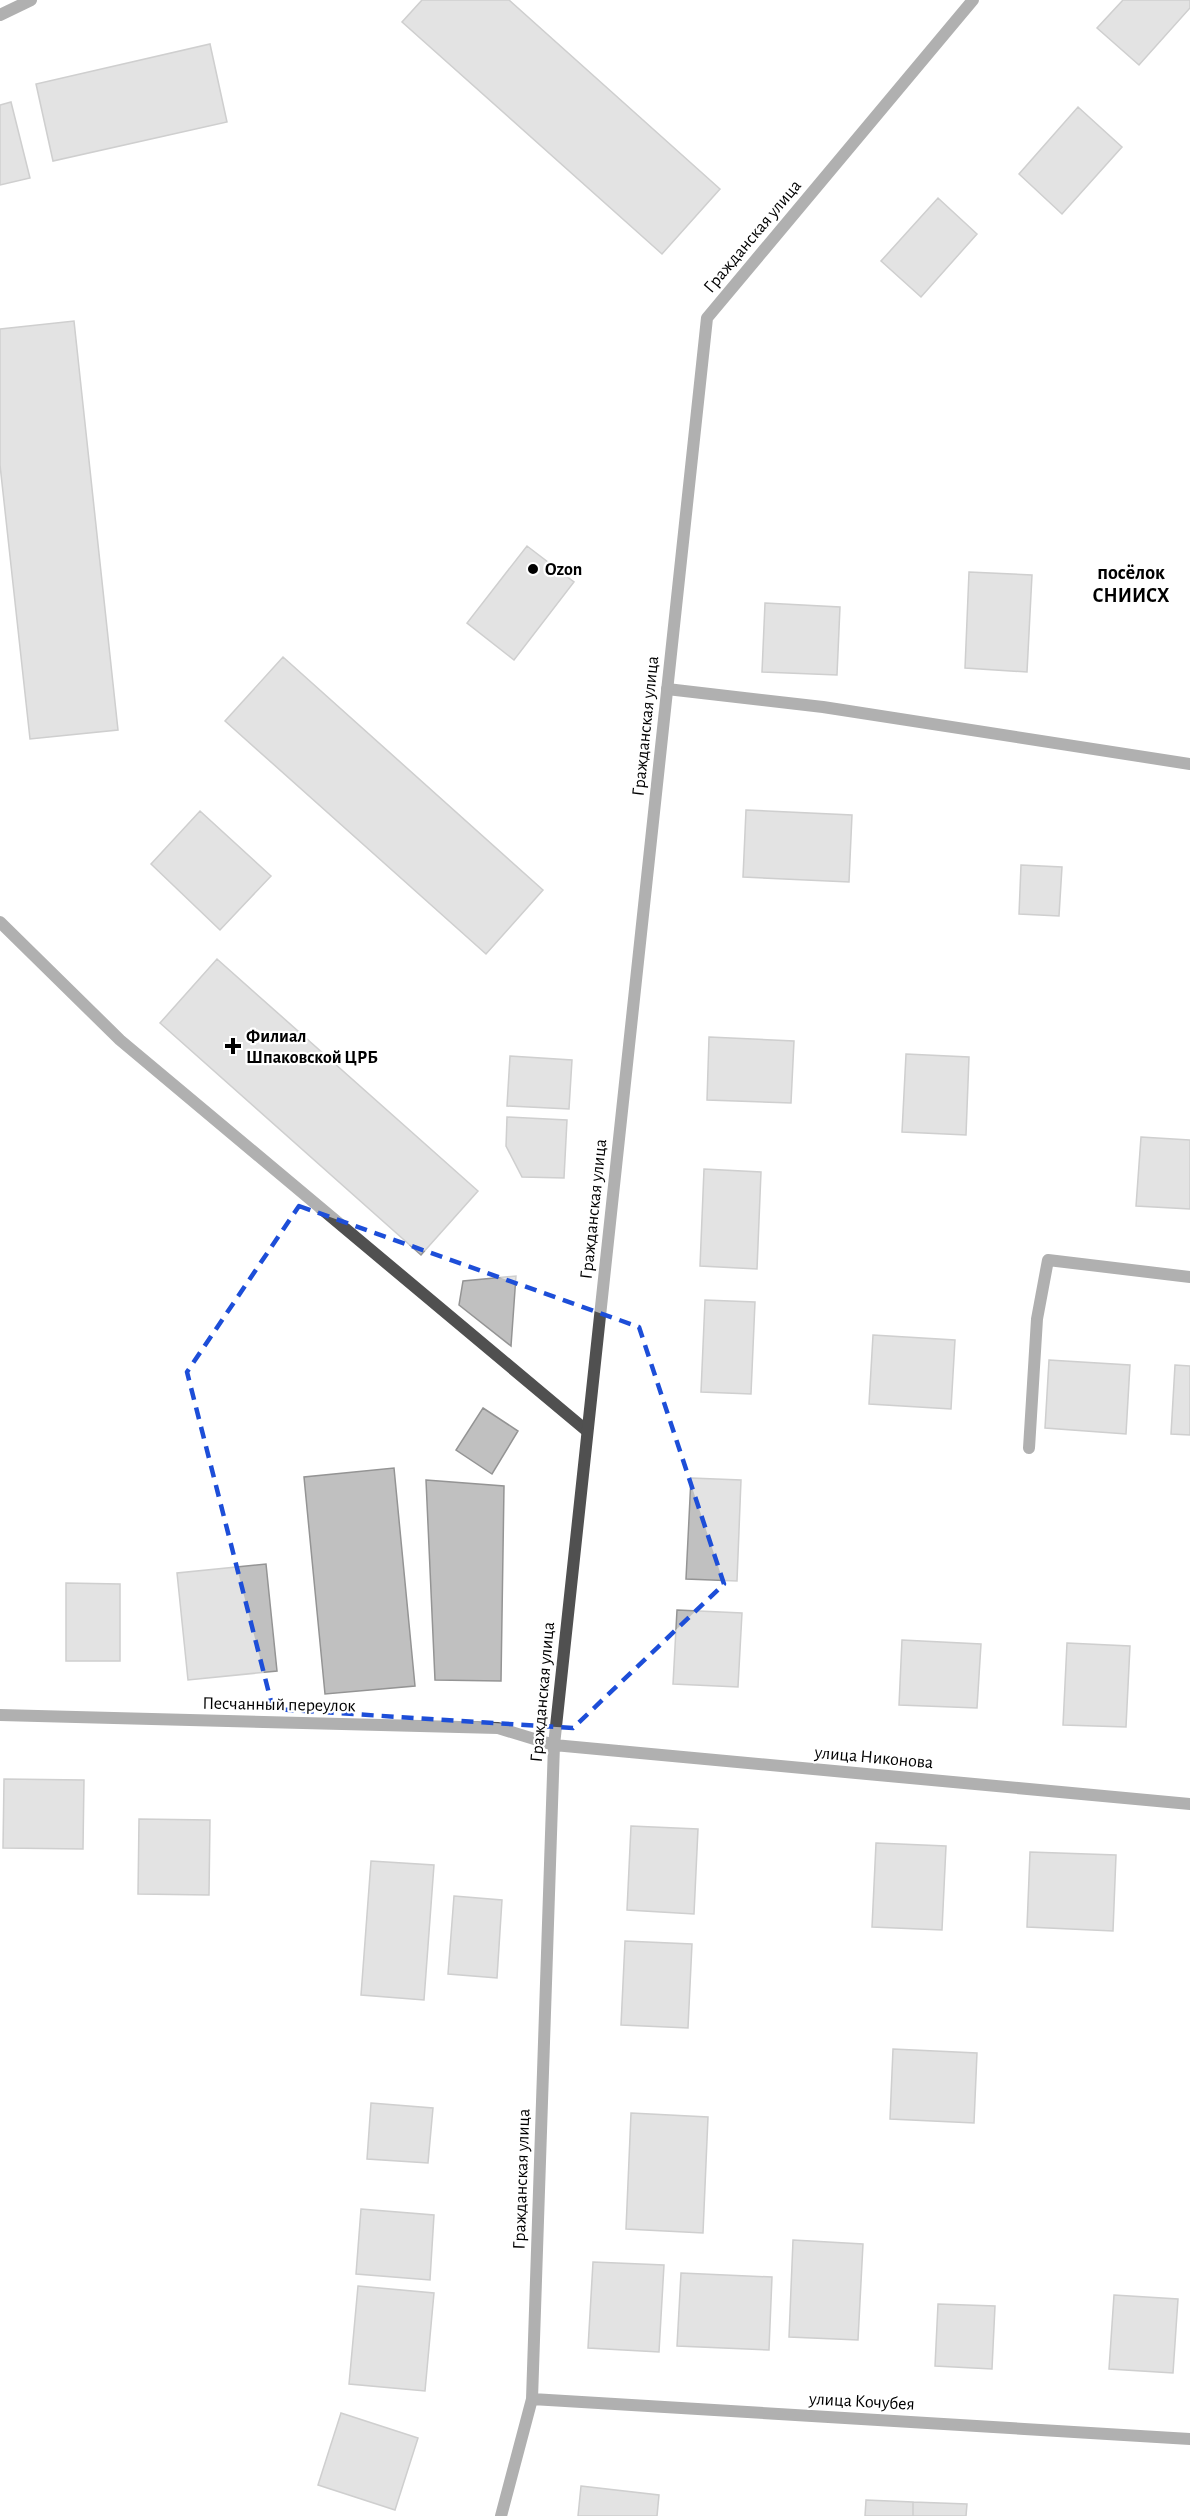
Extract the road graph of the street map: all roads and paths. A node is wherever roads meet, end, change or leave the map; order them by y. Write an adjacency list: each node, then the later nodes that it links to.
1 (32, 0): 3 (street)
2 (973, 0): 4 (street, Гражданская улица)
3 (0, 15)
4 (667, 689): 5 (street); 8 (street, Гражданская улица)
5 (1190, 764)
6 (0, 921): 8 (street)
7 (1190, 1277): 9 (street)
8 (587, 1431): 11 (street, Гражданская улица)
9 (1029, 1448)
10 (0, 1715): 11 (street, Песчанный переулок)
11 (554, 1744): 12 (street, улица Никонова); 13 (street, Гражданская улица)
12 (1190, 1804)
13 (532, 2399): 14 (street, улица Кочубея); 15 (street, Гражданская улица)
14 (1190, 2439)
15 (501, 2516)

